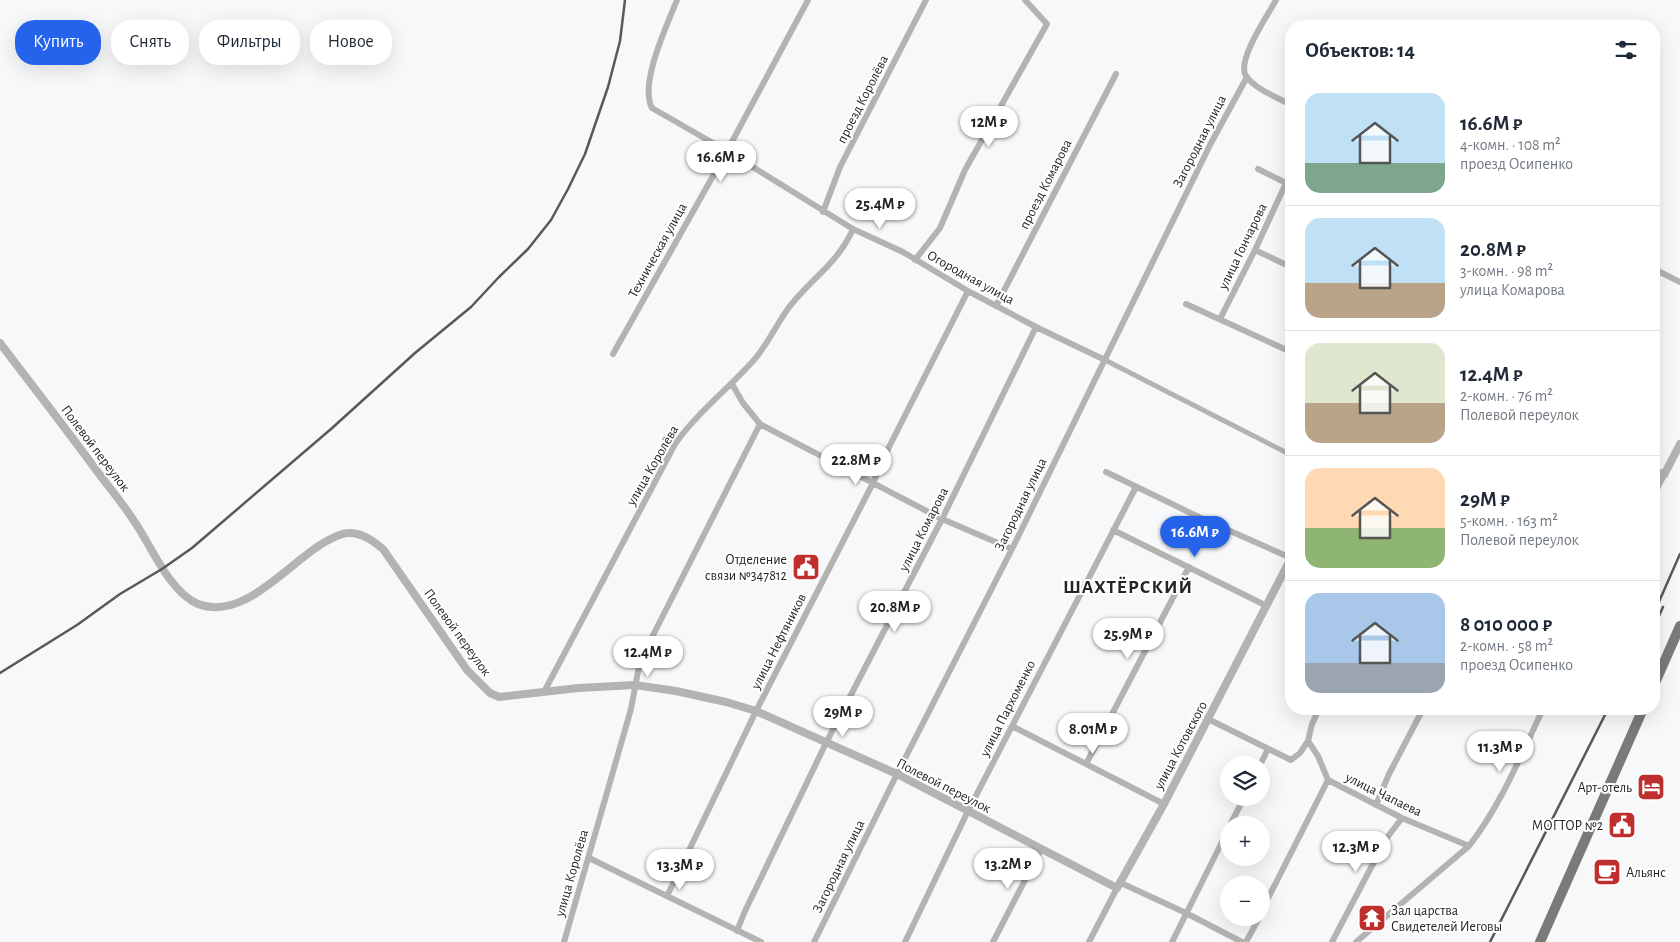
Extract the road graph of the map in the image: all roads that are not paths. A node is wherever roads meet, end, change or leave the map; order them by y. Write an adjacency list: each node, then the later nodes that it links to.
1 (676, 0): 9 (street, Огородная улица)
2 (808, 0): 9 (street, Техническая улица)
3 (926, 0): 13 (street, проезд Королёва)
4 (1025, 0): 16 (street)
5 (1276, 0): 7 (street)
6 (1116, 74): 22 (street, проезд Комарова)
7 (1247, 77): 8 (street); 28 (street, Загородная улица)
8 (1285, 102)
9 (727, 151): 13 (street, Огородная улица); 27 (street, Техническая улица)
10 (1258, 169): 11 (street)
11 (1285, 182)
12 (1285, 189): 15 (street, улица Гончарова)
13 (823, 212): 14 (street, Огородная улица)
14 (853, 230): 16 (street, Огородная улица); 29 (street, улица Королёва)
15 (1255, 250): 17 (street); 23 (street, улица Гончарова)
16 (915, 260): 20 (street, Огородная улица)
17 (1285, 264)
18 (1660, 272): 19 (street)
19 (1680, 282)
20 (968, 291): 22 (street, Огородная улица); 36 (street, улица Нефтяников)
21 (1186, 304): 23 (street)
22 (996, 306): 24 (street, Огородная улица)
23 (1220, 319): 26 (street)
24 (1036, 327): 28 (street, Огородная улица); 39 (street, улица Комарова)
25 (0, 343): 49 (street, Полевой переулок)
26 (1285, 349)
27 (613, 354)
28 (1105, 360): 32 (street); 41 (street, Загородная улица)
29 (732, 384): 30 (street); 49 (street, улица Королёва)
30 (760, 424): 36 (street); 48 (street, улица Королёва)
31 (1680, 444): 35 (street)
32 (1285, 452)
33 (1106, 472): 38 (street)
34 (1660, 473): 35 (street)
35 (1664, 475): 37 (street)
36 (873, 483): 39 (street); 50 (street, улица Нефтяников)
37 (1660, 483)
38 (1136, 487): 40 (street, улица Пархоменко); 42 (street)
39 (942, 520): 41 (street); 58 (street, улица Комарова)
40 (1114, 530): 43 (street); 56 (street, улица Пархоменко)
41 (1012, 549): 62 (street, Загородная улица)
42 (1285, 555)
43 (1189, 567): 45 (street); 61 (street)
44 (1285, 570): 45 (street, улица Котовского)
45 (1267, 606): 55 (street, улица Котовского)
46 (1680, 626): 47 (main road)
47 (1660, 671)
48 (635, 686): 49 (street, Полевой переулок); 50 (street, Полевой переулок); 71 (street, улица Королёва)
49 (544, 692)
50 (756, 711): 58 (street, Полевой переулок); 74 (street, улица Нефтяников)
51 (1316, 715): 57 (street)
52 (1420, 715): 65 (street)
53 (1540, 715): 69 (street)
54 (1640, 715): 89 (main road)
55 (1208, 719): 59 (street); 64 (street, улица Котовского)
56 (1012, 726): 61 (street); 66 (street, улица Пархоменко)
57 (1308, 741): 59 (street); 63 (street, улица Чапаева)
58 (826, 743): 62 (street, Полевой переулок); 77 (street, улица Комарова)
59 (1268, 749): 60 (street)
60 (1264, 756)
61 (1086, 764): 64 (street)
62 (897, 774): 66 (street, Полевой переулок); 80 (street, Загородная улица)
63 (1328, 780): 65 (street, улица Чапаева); 73 (street)
64 (1164, 804): 72 (street, улица Котовского)
65 (1376, 805): 67 (street, улица Чапаева)
66 (968, 811): 70 (street, Полевой переулок); 81 (street, улица Пархоменко)
67 (1402, 818): 69 (street, улица Чапаева); 87 (street)
68 (1220, 846): 75 (street)
69 (1469, 846): 88 (street)
70 (1041, 849): 72 (street, Полевой переулок); 82 (street)
71 (589, 858): 74 (street); 78 (street, улица Королёва)
72 (1119, 886): 75 (street, Полевой переулок); 83 (street, улица Котовского)
73 (1270, 894)
74 (667, 896): 77 (street)
75 (1186, 913): 84 (street); 85 (street, Полевой переулок)
76 (1255, 926): 86 (street)
77 (737, 931): 79 (street)
78 (564, 942)
79 (761, 942)
80 (814, 942)
81 (905, 942)
82 (993, 942)
83 (1089, 942)
84 (1172, 942)
85 (1242, 942)
86 (1246, 942)
87 (1332, 942)
88 (1356, 942)
89 (1540, 942)

